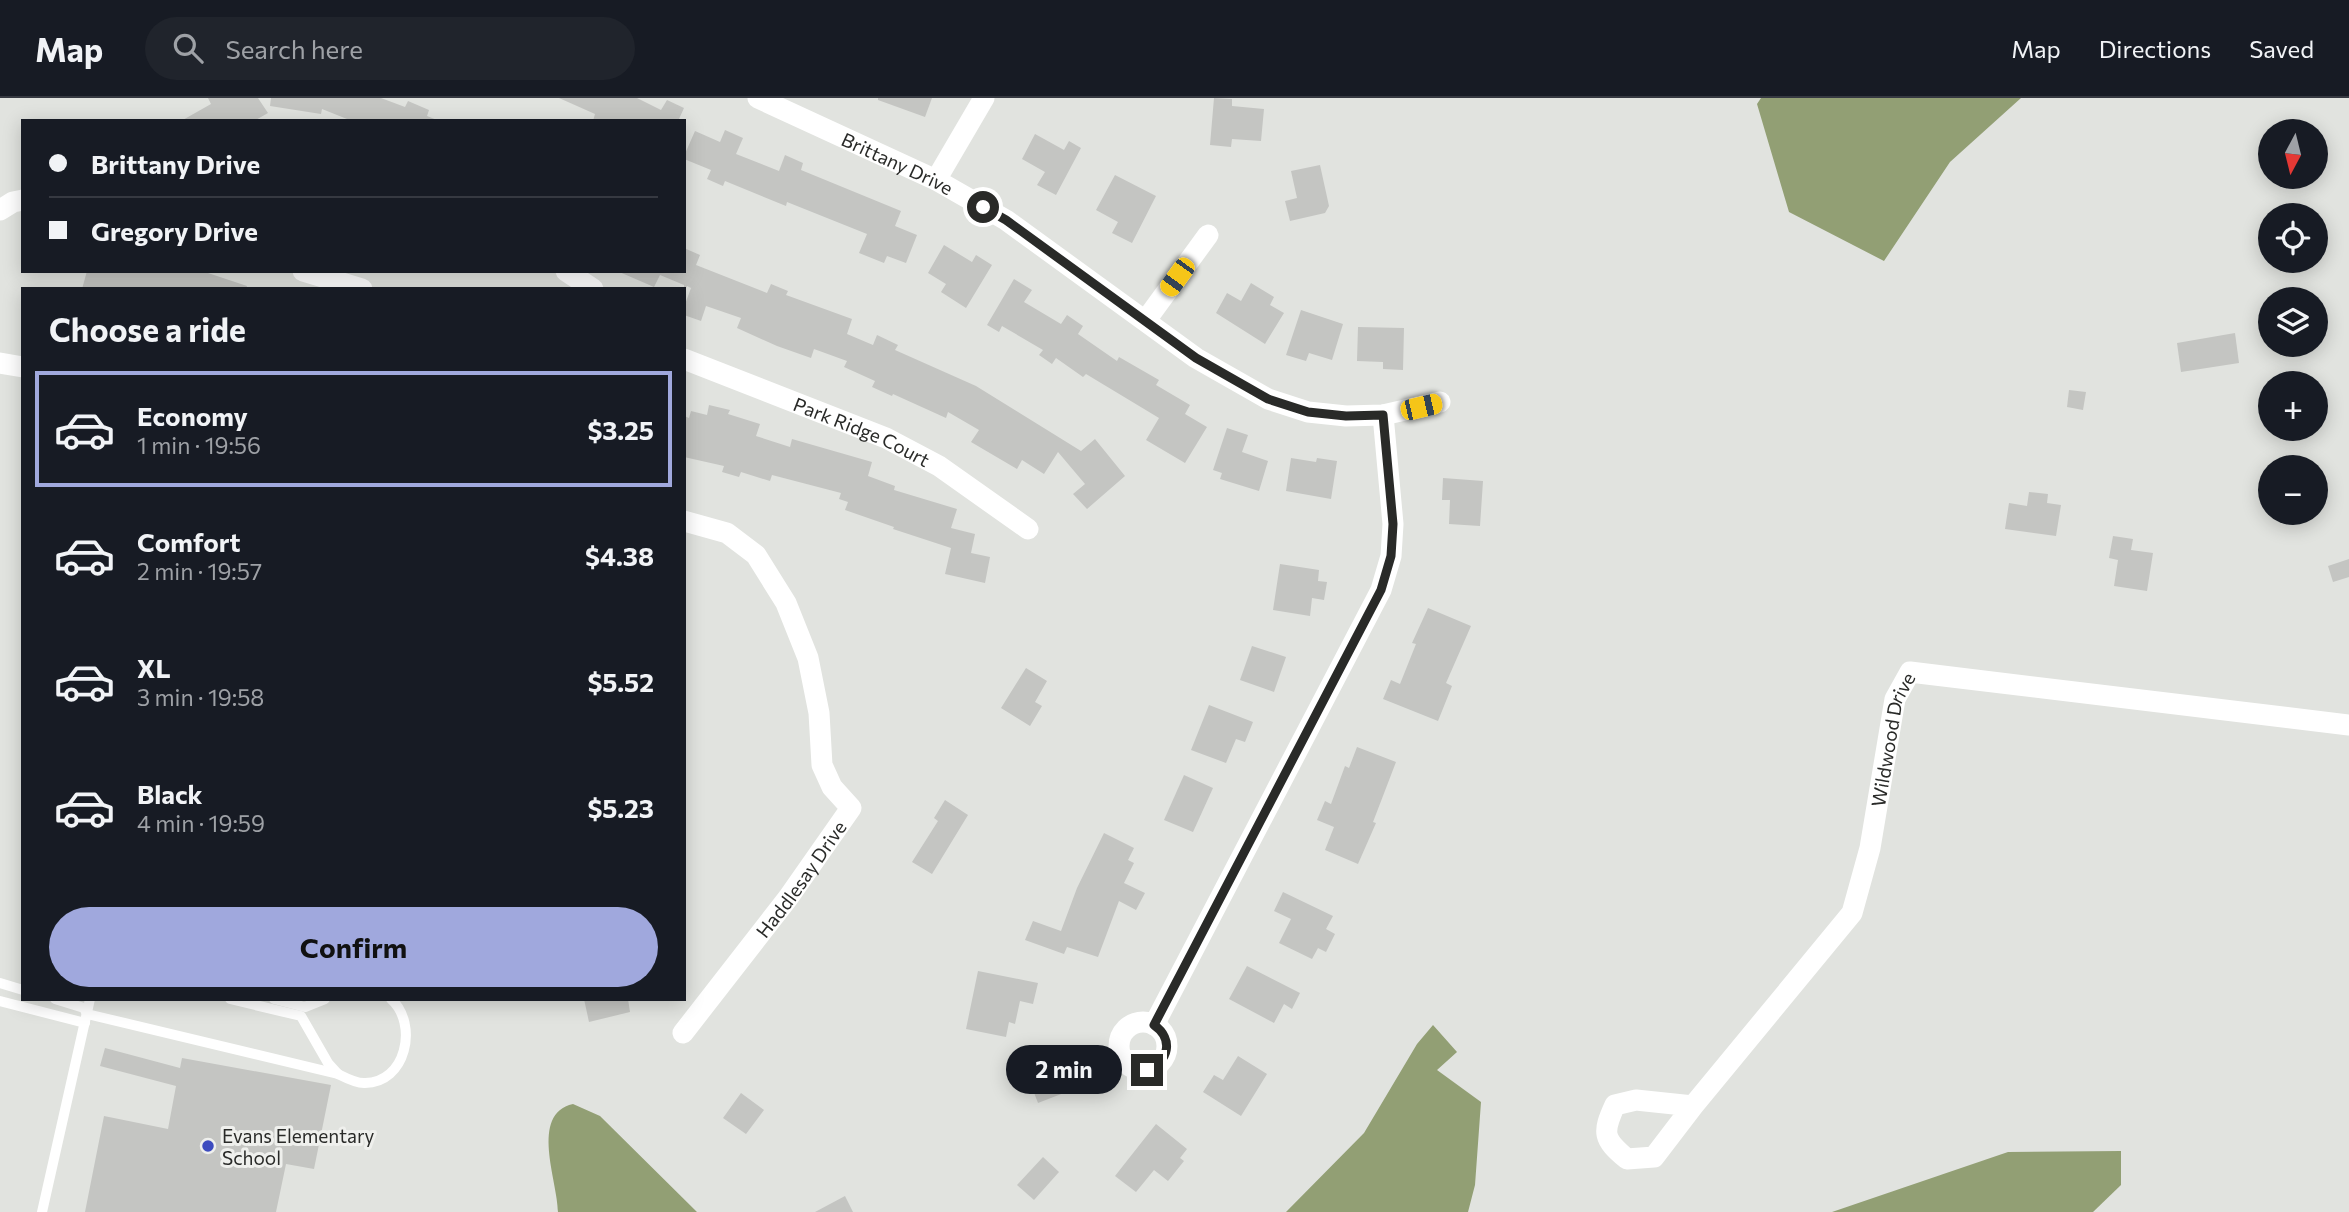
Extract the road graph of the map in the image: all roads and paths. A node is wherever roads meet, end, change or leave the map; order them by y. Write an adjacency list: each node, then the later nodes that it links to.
1 (758, 98): 3 (street, Brittany Drive)
2 (984, 98): 3 (street)
3 (936, 180): 11 (street, Brittany Drive)
4 (21, 201): 5 (street)
5 (0, 209)
6 (1208, 235): 11 (street)
7 (310, 273): 9 (street)
8 (569, 273): 10 (street)
9 (355, 287)
10 (590, 287)
11 (1146, 320): 16 (street, Brittany Drive)
12 (686, 360): 18 (street, Park Ridge Court)
13 (0, 363): 14 (street)
14 (21, 367)
15 (1440, 402): 16 (street, Brittany Drive)
16 (1383, 415): 30 (street)
17 (686, 522): 31 (street, Haddlesay Drive)
18 (1028, 529)
19 (2349, 725): 33 (street, Wildwood Drive)
20 (0, 983): 21 (lane)
21 (21, 988)
22 (0, 1001): 29 (lane)
23 (61, 1001): 29 (lane)
24 (90, 1001): 29 (lane)
25 (238, 1001): 32 (lane)
26 (282, 1001): 27 (lane)
27 (319, 1001)
28 (393, 1001): 32 (lane)
29 (86, 1019): 32 (lane); 34 (lane)
30 (1154, 1025)
31 (683, 1032)
32 (338, 1074)
33 (1693, 1106)
34 (41, 1212)

